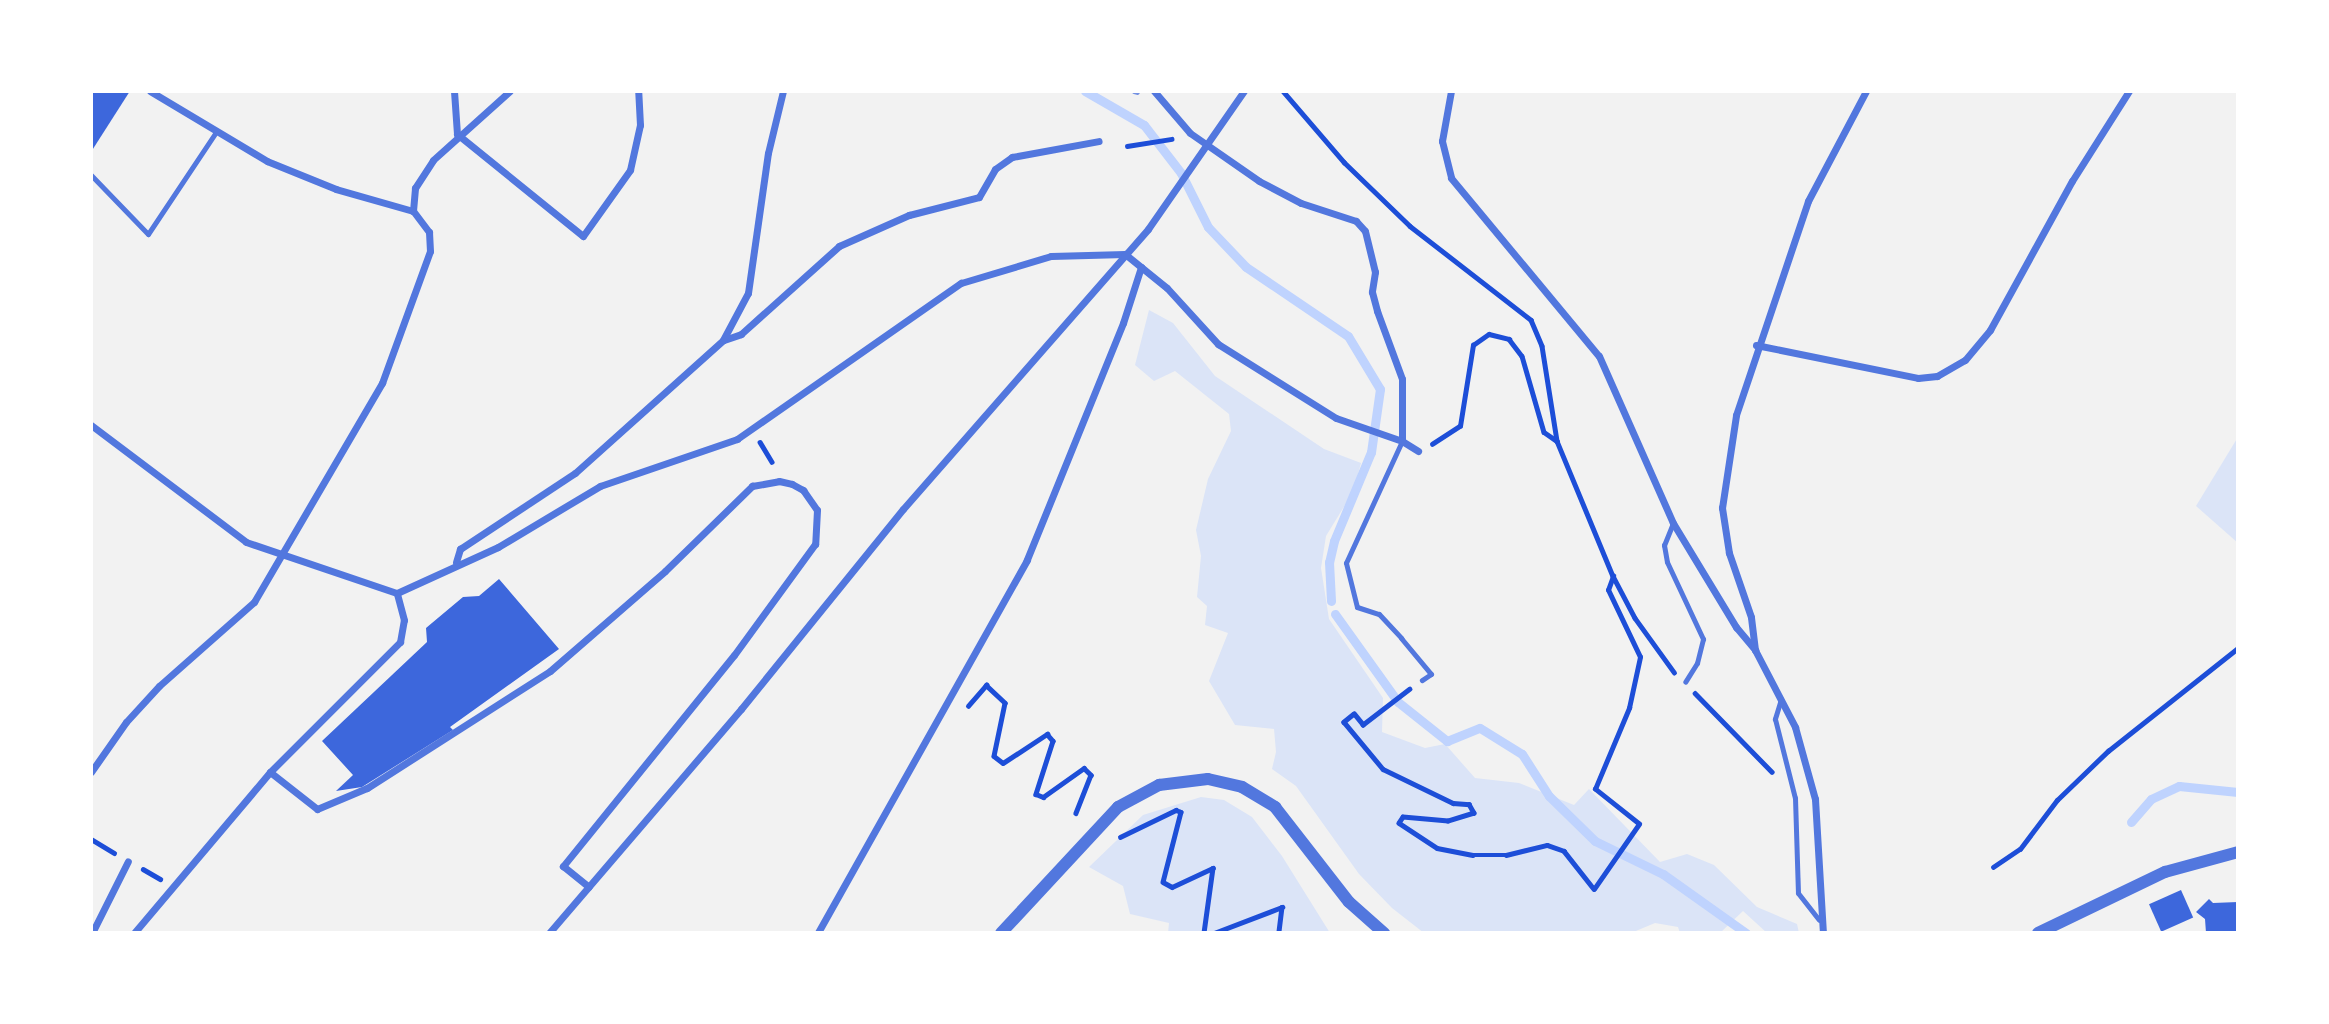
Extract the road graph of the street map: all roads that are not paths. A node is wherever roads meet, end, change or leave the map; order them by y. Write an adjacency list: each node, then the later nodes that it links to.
1 (150, 91): 11 (street)
2 (454, 91): 12 (street)
3 (510, 91): 12 (street)
4 (638, 91): 12 (street)
5 (783, 91): 18 (street)
6 (1154, 91): 21 (street)
7 (1451, 91): 23 (street)
8 (1866, 91): 19 (street)
9 (2129, 91): 19 (street)
10 (1242, 94): 16 (street)
11 (216, 132): 14 (lane); 15 (street)
12 (457, 135): 15 (street)
13 (1099, 141): 18 (street)
14 (91, 175)
15 (413, 211): 24 (street)
16 (1125, 254): 17 (street); 25 (street); 35 (street)
17 (1141, 267): 21 (street); 40 (street)
18 (723, 340): 25 (street)
19 (1756, 345): 27 (street)
20 (91, 425): 24 (street)
21 (1402, 441): 22 (street); 28 (lane)
22 (1418, 451)
23 (1673, 523): 27 (street); 29 (lane)
24 (284, 555): 26 (street); 31 (street)
25 (456, 562): 26 (street)
26 (397, 593): 32 (street)
27 (1755, 650): 30 (street)
28 (1422, 680)
29 (1685, 682)
30 (1781, 699): 36 (street); 36 (lane)
31 (91, 772)
32 (270, 772): 35 (street); 38 (street)
33 (2238, 852): 44 (street)
34 (128, 861): 37 (street)
35 (589, 887): 39 (street)
36 (1819, 920): 43 (street)
37 (92, 933)
38 (134, 933)
39 (549, 933)
40 (818, 933)
41 (1000, 933): 42 (street)
42 (1384, 933)
43 (1823, 933)
44 (2038, 933)

